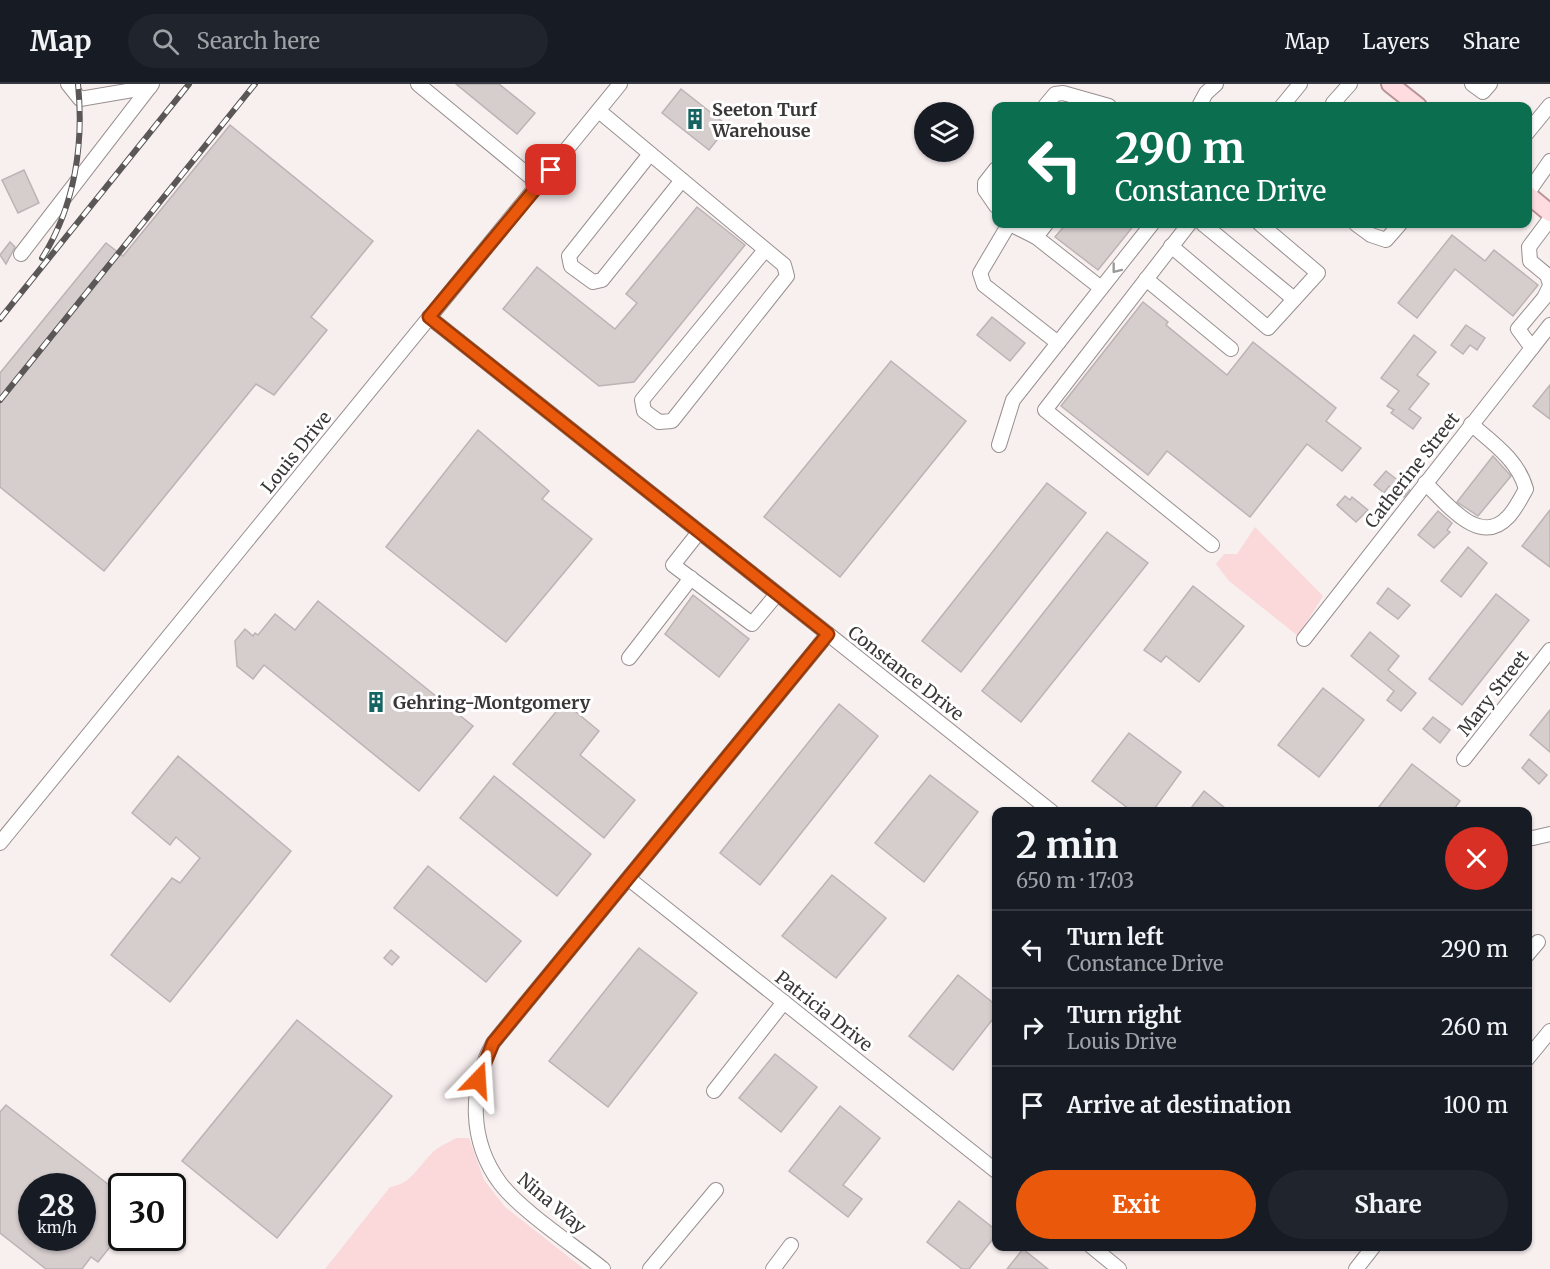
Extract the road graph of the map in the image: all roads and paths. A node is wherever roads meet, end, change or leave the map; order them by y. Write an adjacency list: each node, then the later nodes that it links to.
1 (68, 84): 9 (street)
2 (418, 84): 24 (street)
3 (621, 84): 18 (street, Louis Drive)
4 (1300, 84): 14 (street)
5 (1350, 84): 15 (street)
6 (1389, 84): 16 (main road)
7 (1472, 84): 8 (street)
8 (1490, 84)
9 (151, 86): 42 (street)
10 (1214, 86): 13 (street)
11 (1048, 102): 12 (street)
12 (1094, 102)
13 (1202, 102)
14 (1285, 102)
15 (1336, 102)
16 (1413, 102)
17 (1550, 105): 19 (street)
18 (599, 111): 20 (street); 24 (street, Louis Drive)
19 (1532, 127)
20 (650, 153): 23 (street); 23 (street)
21 (1550, 161): 25 (street)
22 (992, 174): 27 (street)
23 (682, 180): 41 (street)
24 (539, 184): 47 (street, Louis Drive)
25 (1532, 187)
26 (1532, 198): 28 (main road)
27 (992, 200)
28 (1550, 213)
29 (1550, 219): 44 (street)
30 (1008, 228): 49 (street)
31 (1018, 228): 39 (street)
32 (1043, 228): 39 (street)
33 (1149, 228): 45 (street, one-way to 45)
34 (1186, 228): 40 (street)
35 (1208, 228): 46 (street)
36 (1265, 228): 46 (street)
37 (1361, 228): 38 (street)
38 (1396, 228)
39 (1036, 237): 45 (street)
40 (1171, 246): 43 (street); 46 (street)
41 (765, 250): 41 (street)
42 (21, 254)
43 (1146, 279): 51 (street); 56 (street)
44 (1550, 285): 50 (street)
45 (1101, 288): 49 (street)
46 (1294, 299)
47 (429, 317): 55 (street, Constance Drive); 67 (street, Louis Drive)
48 (1550, 325): 50 (street, Catherine Street)
49 (1058, 343): 53 (street)
50 (1532, 348): 52 (street, Catherine Street)
51 (1231, 350)
52 (1471, 424): 54 (street, Catherine Street); 54 (street)
53 (999, 445)
54 (1425, 483): 60 (street, Catherine Street)
55 (699, 532): 57 (street); 58 (street, Constance Drive)
56 (1212, 545)
57 (691, 578): 58 (street); 62 (street)
58 (777, 594): 59 (street, Constance Drive)
59 (828, 634): 64 (street, Constance Drive); 68 (street, Nina Way)
60 (1304, 639)
61 (1550, 650): 63 (street, Mary Street)
62 (629, 658)
63 (1464, 759)
64 (1046, 807)
65 (1550, 836): 66 (street)
66 (1532, 837)
67 (0, 843)
68 (629, 879): 71 (street, Patricia Drive); 80 (street, Nina Way)
69 (1538, 942): 70 (street)
70 (1532, 949)
71 (784, 1002): 74 (street); 75 (street, Patricia Drive)
72 (1550, 1031): 73 (street)
73 (1532, 1053)
74 (714, 1091)
75 (992, 1168)
76 (716, 1190): 81 (street)
77 (791, 1245): 82 (street)
78 (1097, 1251): 83 (street)
79 (1370, 1251): 84 (street)
80 (603, 1269)
81 (650, 1269)
82 (773, 1269)
83 (1119, 1269)
84 (1356, 1269)

